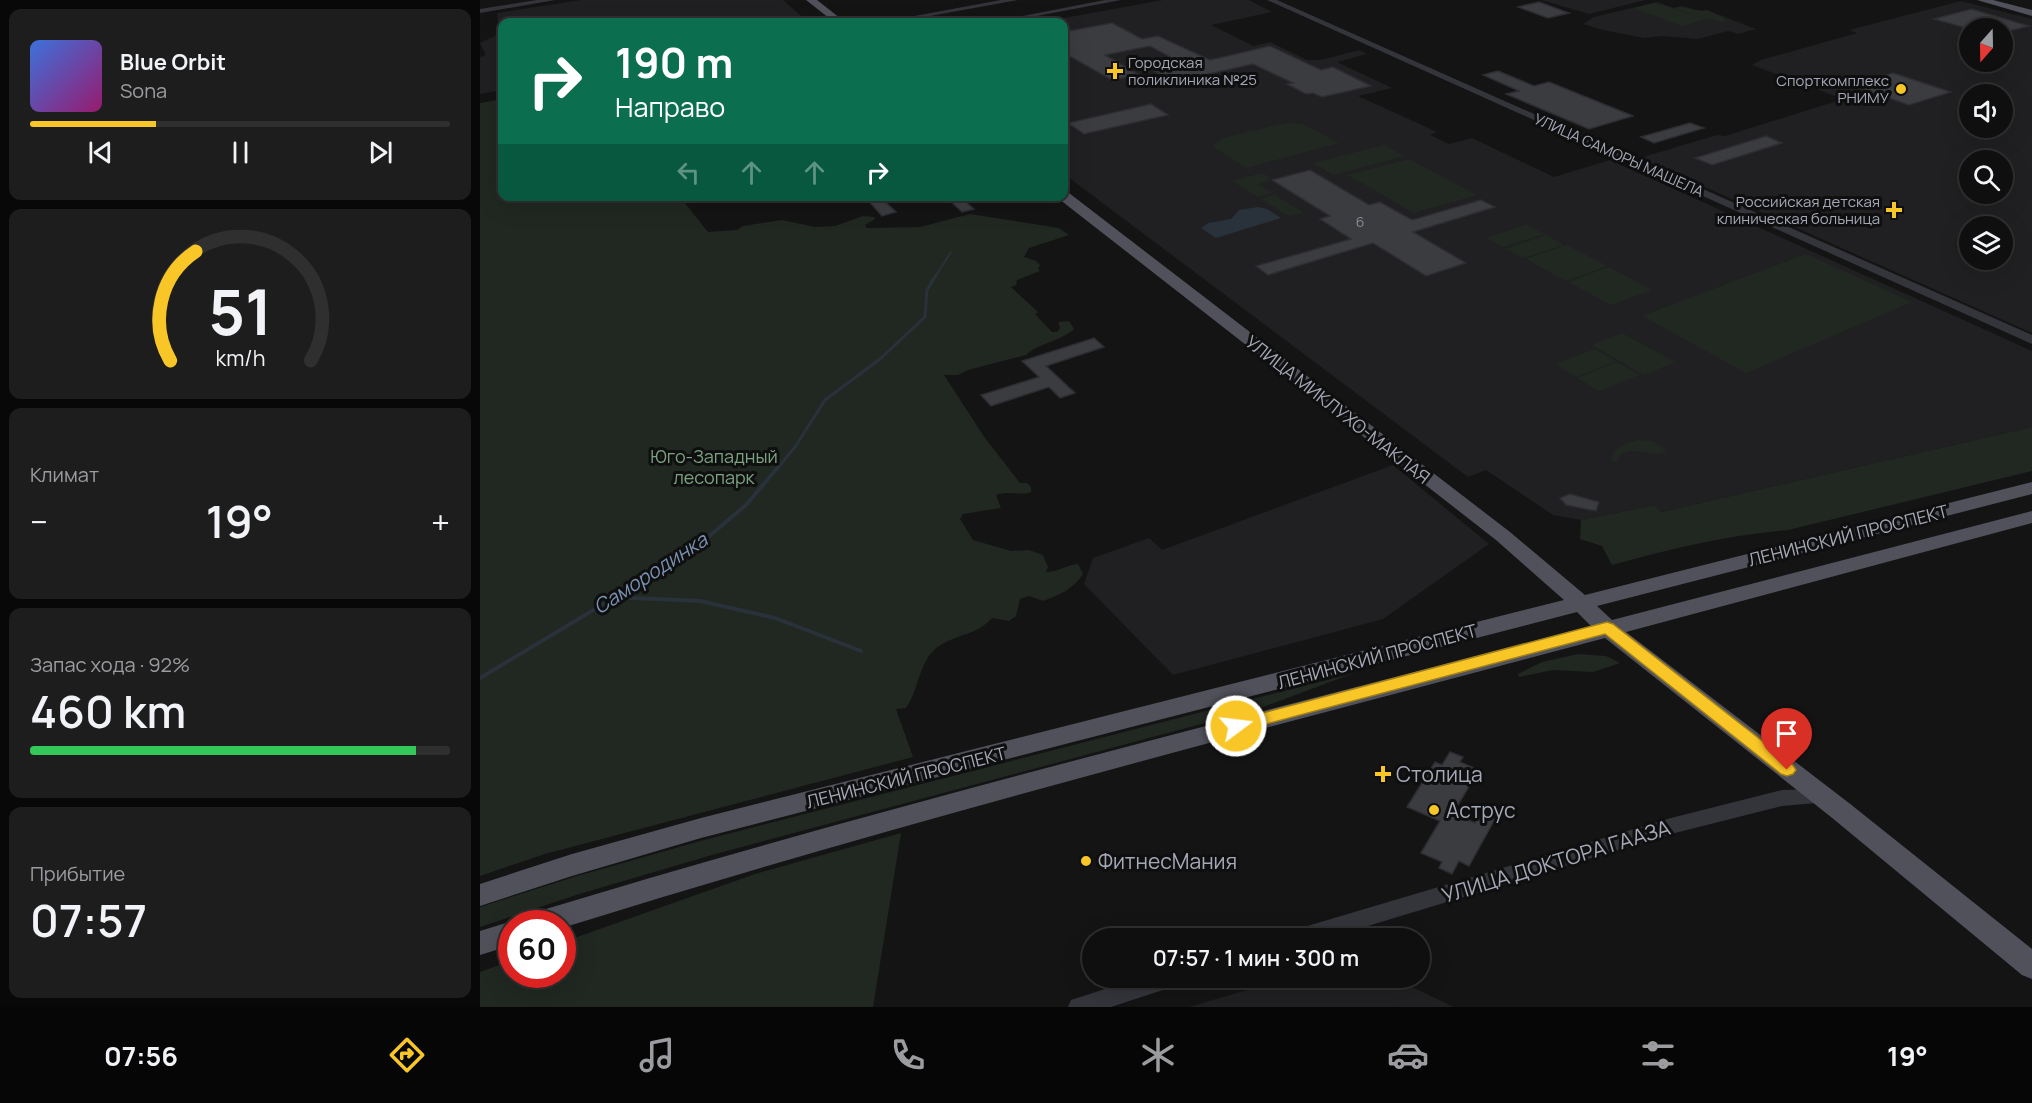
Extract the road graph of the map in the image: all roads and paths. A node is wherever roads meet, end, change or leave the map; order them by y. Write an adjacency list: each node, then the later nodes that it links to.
1 (551, 0): 7 (street)
2 (812, 0): 9 (main road)
3 (1014, 0): 10 (street)
4 (1117, 0): 11 (street)
5 (1271, 0): 13 (street, УЛИЦА САМОРЫ МАШЕЛА)
6 (1982, 0): 8 (main road)
7 (480, 11)
8 (2032, 13)
9 (835, 18)
10 (909, 18)
11 (1017, 18)
12 (1068, 198): 16 (main road, УЛИЦА МИКЛУХО-МАКЛАЯ)
13 (2032, 340)
14 (2032, 488): 16 (main road, ЛЕНИНСКИЙ ПРОСПЕКТ)
15 (2032, 517): 17 (main road, ЛЕНИНСКИЙ ПРОСПЕКТ)
16 (1580, 603): 17 (main road, УЛИЦА МИКЛУХО-МАКЛАЯ); 19 (main road, ЛЕНИНСКИЙ ПРОСПЕКТ)
17 (1607, 628): 18 (main road, УЛИЦА МИКЛУХО-МАКЛАЯ); 20 (main road, ЛЕНИНСКИЙ ПРОСПЕКТ)
18 (1821, 797): 21 (street, УЛИЦА ДОКТОРА ГААЗА); 24 (main road, УЛИЦА МИКЛУХО-МАКЛАЯ)
19 (480, 895)
20 (576, 912)
21 (1330, 928)
22 (498, 937): 23 (main road)
23 (480, 943)
24 (2032, 966)
25 (1139, 988): 26 (street)
26 (1079, 1007)

